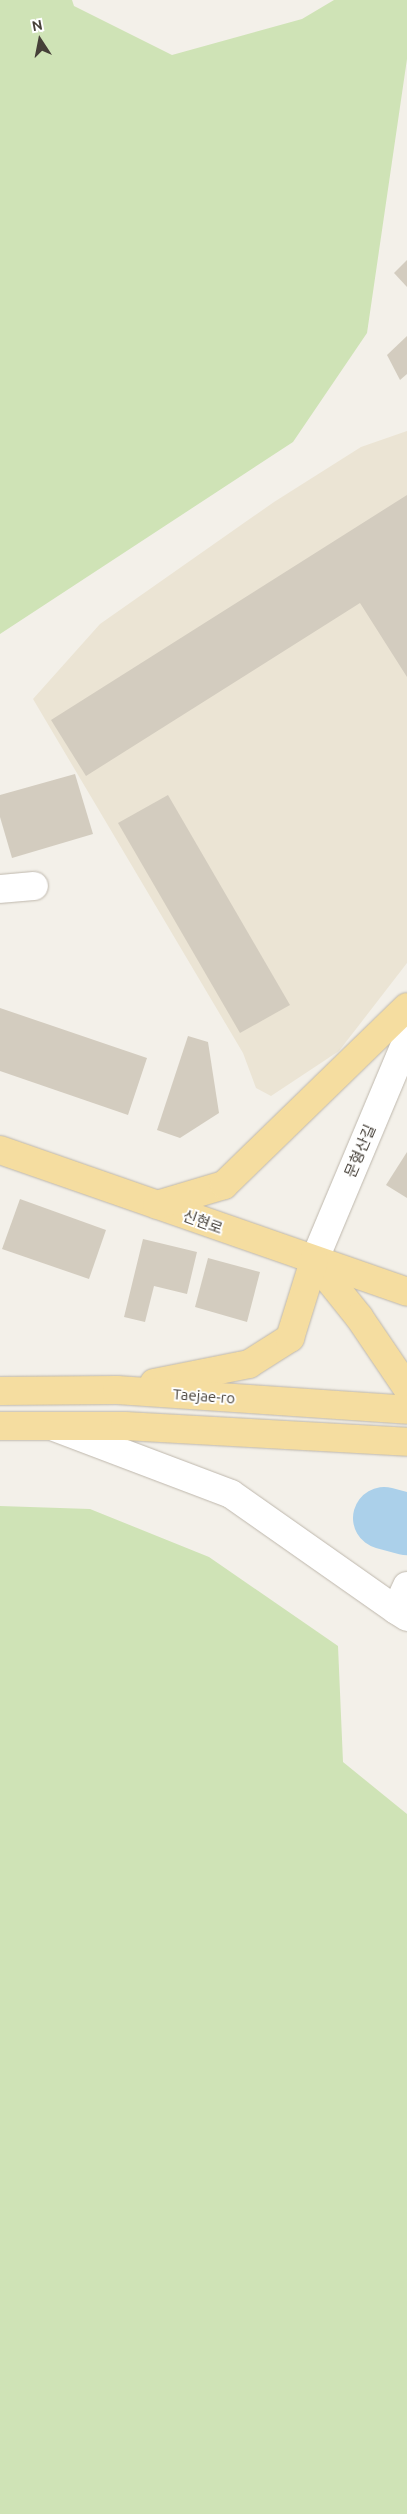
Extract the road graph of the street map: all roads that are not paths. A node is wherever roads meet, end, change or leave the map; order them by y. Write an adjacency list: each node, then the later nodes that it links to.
1 (34, 886): 2 (street)
2 (0, 889)
3 (407, 1008): 6 (main road)
4 (407, 1040): 7 (street, 문형산길)
5 (0, 1150): 6 (main road, 신현로)
6 (157, 1206): 7 (main road, 신현로)
7 (314, 1261): 8 (main road, 신현로); 9 (main road); 10 (main road)
8 (407, 1292)
9 (407, 1388)
10 (117, 1390): 11 (main road, Taejae-ro); 12 (main road, Taejae-ro)
11 (0, 1391)
12 (407, 1410)
13 (0, 1426): 14 (main road)
14 (52, 1426): 15 (main road); 16 (street)
15 (407, 1442)
16 (400, 1602)

